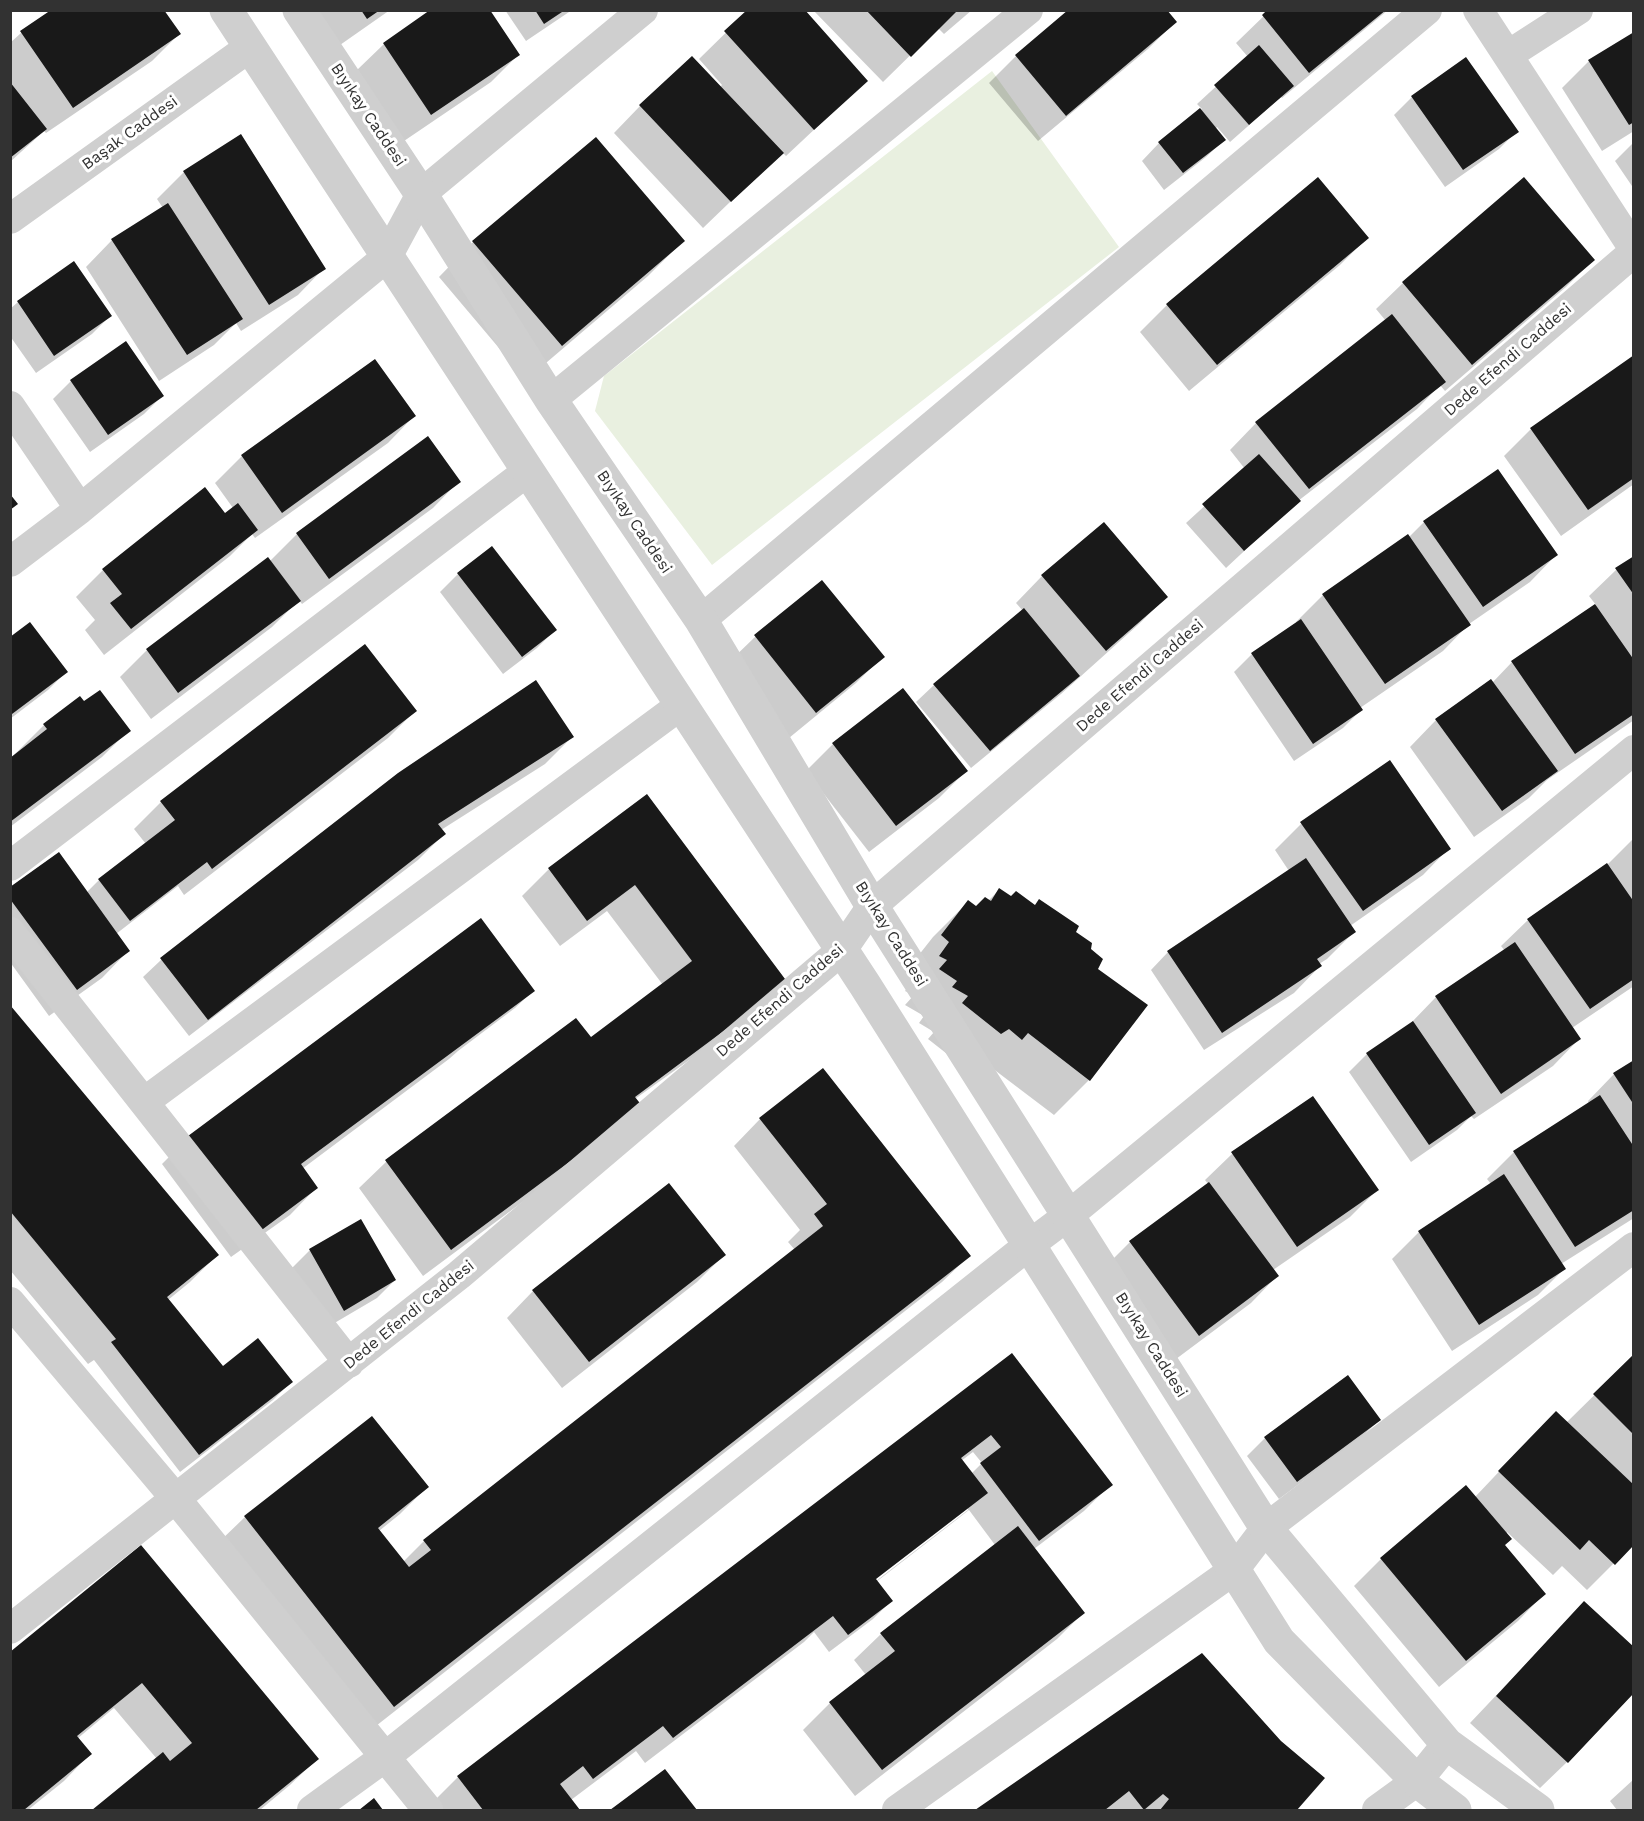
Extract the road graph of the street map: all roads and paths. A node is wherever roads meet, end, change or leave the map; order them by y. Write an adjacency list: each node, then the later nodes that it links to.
1 (226, 10): 8 (street)
2 (299, 10): 10 (street, Bıyıkay Caddesi)
3 (643, 10): 10 (street)
4 (1028, 10): 14 (street)
5 (1427, 10): 19 (street)
6 (1479, 10): 9 (street)
7 (1578, 10): 9 (street)
8 (250, 47): 11 (street, Başak Caddesi); 13 (street)
9 (1508, 55): 12 (street)
10 (421, 194): 13 (street); 14 (street, Bıyıkay Caddesi)
11 (10, 219)
12 (1634, 250): 23 (street, Dede Efendi Caddesi)
13 (387, 257): 16 (street); 17 (street)
14 (551, 400): 19 (street, Bıyıkay Caddesi)
15 (10, 406): 17 (street)
16 (528, 471): 20 (street); 22 (street)
17 (80, 509): 18 (street)
18 (10, 562)
19 (701, 620): 23 (street, Bıyıkay Caddesi)
20 (681, 705): 25 (street); 26 (street)
21 (1634, 750): 27 (street)
22 (10, 866)
23 (872, 906): 25 (street, Dede Efendi Caddesi); 27 (street, Bıyıkay Caddesi)
24 (10, 932): 26 (street)
25 (842, 950): 28 (street); 31 (street, Dede Efendi Caddesi)
26 (144, 1102): 31 (street)
27 (1069, 1215): 28 (street); 33 (street, Bıyıkay Caddesi)
28 (1029, 1245): 34 (street); 37 (street)
29 (1634, 1247): 33 (street)
30 (10, 1302): 32 (street)
31 (349, 1363): 32 (street, Dede Efendi Caddesi)
32 (176, 1499): 35 (street, Dede Efendi Caddesi); 37 (street)
33 (1266, 1528): 34 (street); 36 (street, Bıyıkay Caddesi)
34 (1234, 1570): 38 (street); 41 (street)
35 (10, 1629)
36 (1447, 1744): 38 (street); 44 (street, Bıyıkay Caddesi)
37 (385, 1757): 39 (street); 40 (street)
38 (1417, 1781): 42 (street); 43 (street)
39 (312, 1810)
40 (428, 1810)
41 (897, 1810)
42 (1377, 1810)
43 (1455, 1810)
44 (1538, 1810)

